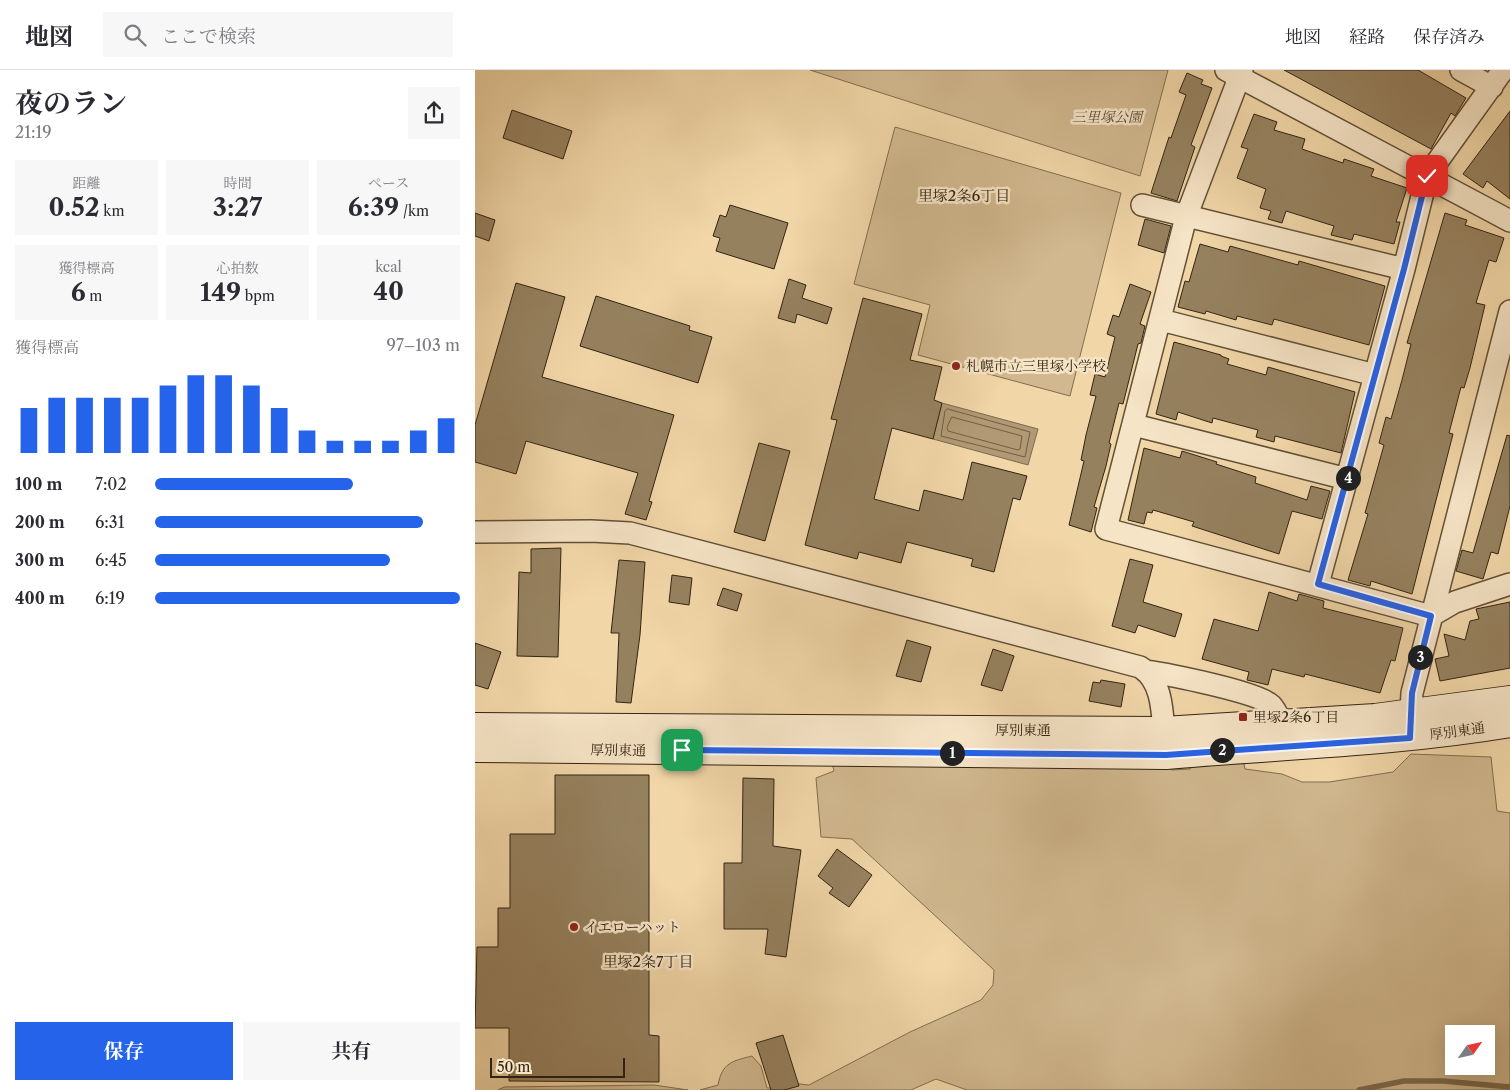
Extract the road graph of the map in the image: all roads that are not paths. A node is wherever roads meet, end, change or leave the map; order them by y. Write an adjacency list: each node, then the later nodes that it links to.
1 (1461, 70): 3 (street)
2 (1235, 72): 4 (street); 6 (street)
3 (1497, 78): 4 (street)
4 (1427, 176): 7 (street); 8 (street)
5 (1142, 205): 6 (street)
6 (1186, 217): 8 (street); 10 (street)
7 (1510, 221)
8 (1404, 269): 11 (street)
9 (1510, 312): 17 (street)
10 (1161, 320): 11 (street); 12 (street)
11 (1375, 375): 13 (street)
12 (1134, 425): 13 (street); 15 (street)
13 (1347, 479): 15 (street)
14 (475, 532): 18 (street)
15 (1318, 584): 17 (street)
16 (1510, 584): 17 (street)
17 (1431, 616): 22 (street)
18 (1145, 670): 21 (street); 24 (street)
19 (1510, 700): 22 (street, 厚別東通)
20 (1510, 723): 22 (street, 厚別東通)
21 (1283, 725): 22 (street, 厚別東通); 24 (street, 厚別東通)
22 (1410, 726): 24 (street, 厚別東通)
23 (475, 727): 24 (street, 厚別東通)
24 (1165, 743): 25 (street, 厚別東通)
25 (475, 748)

